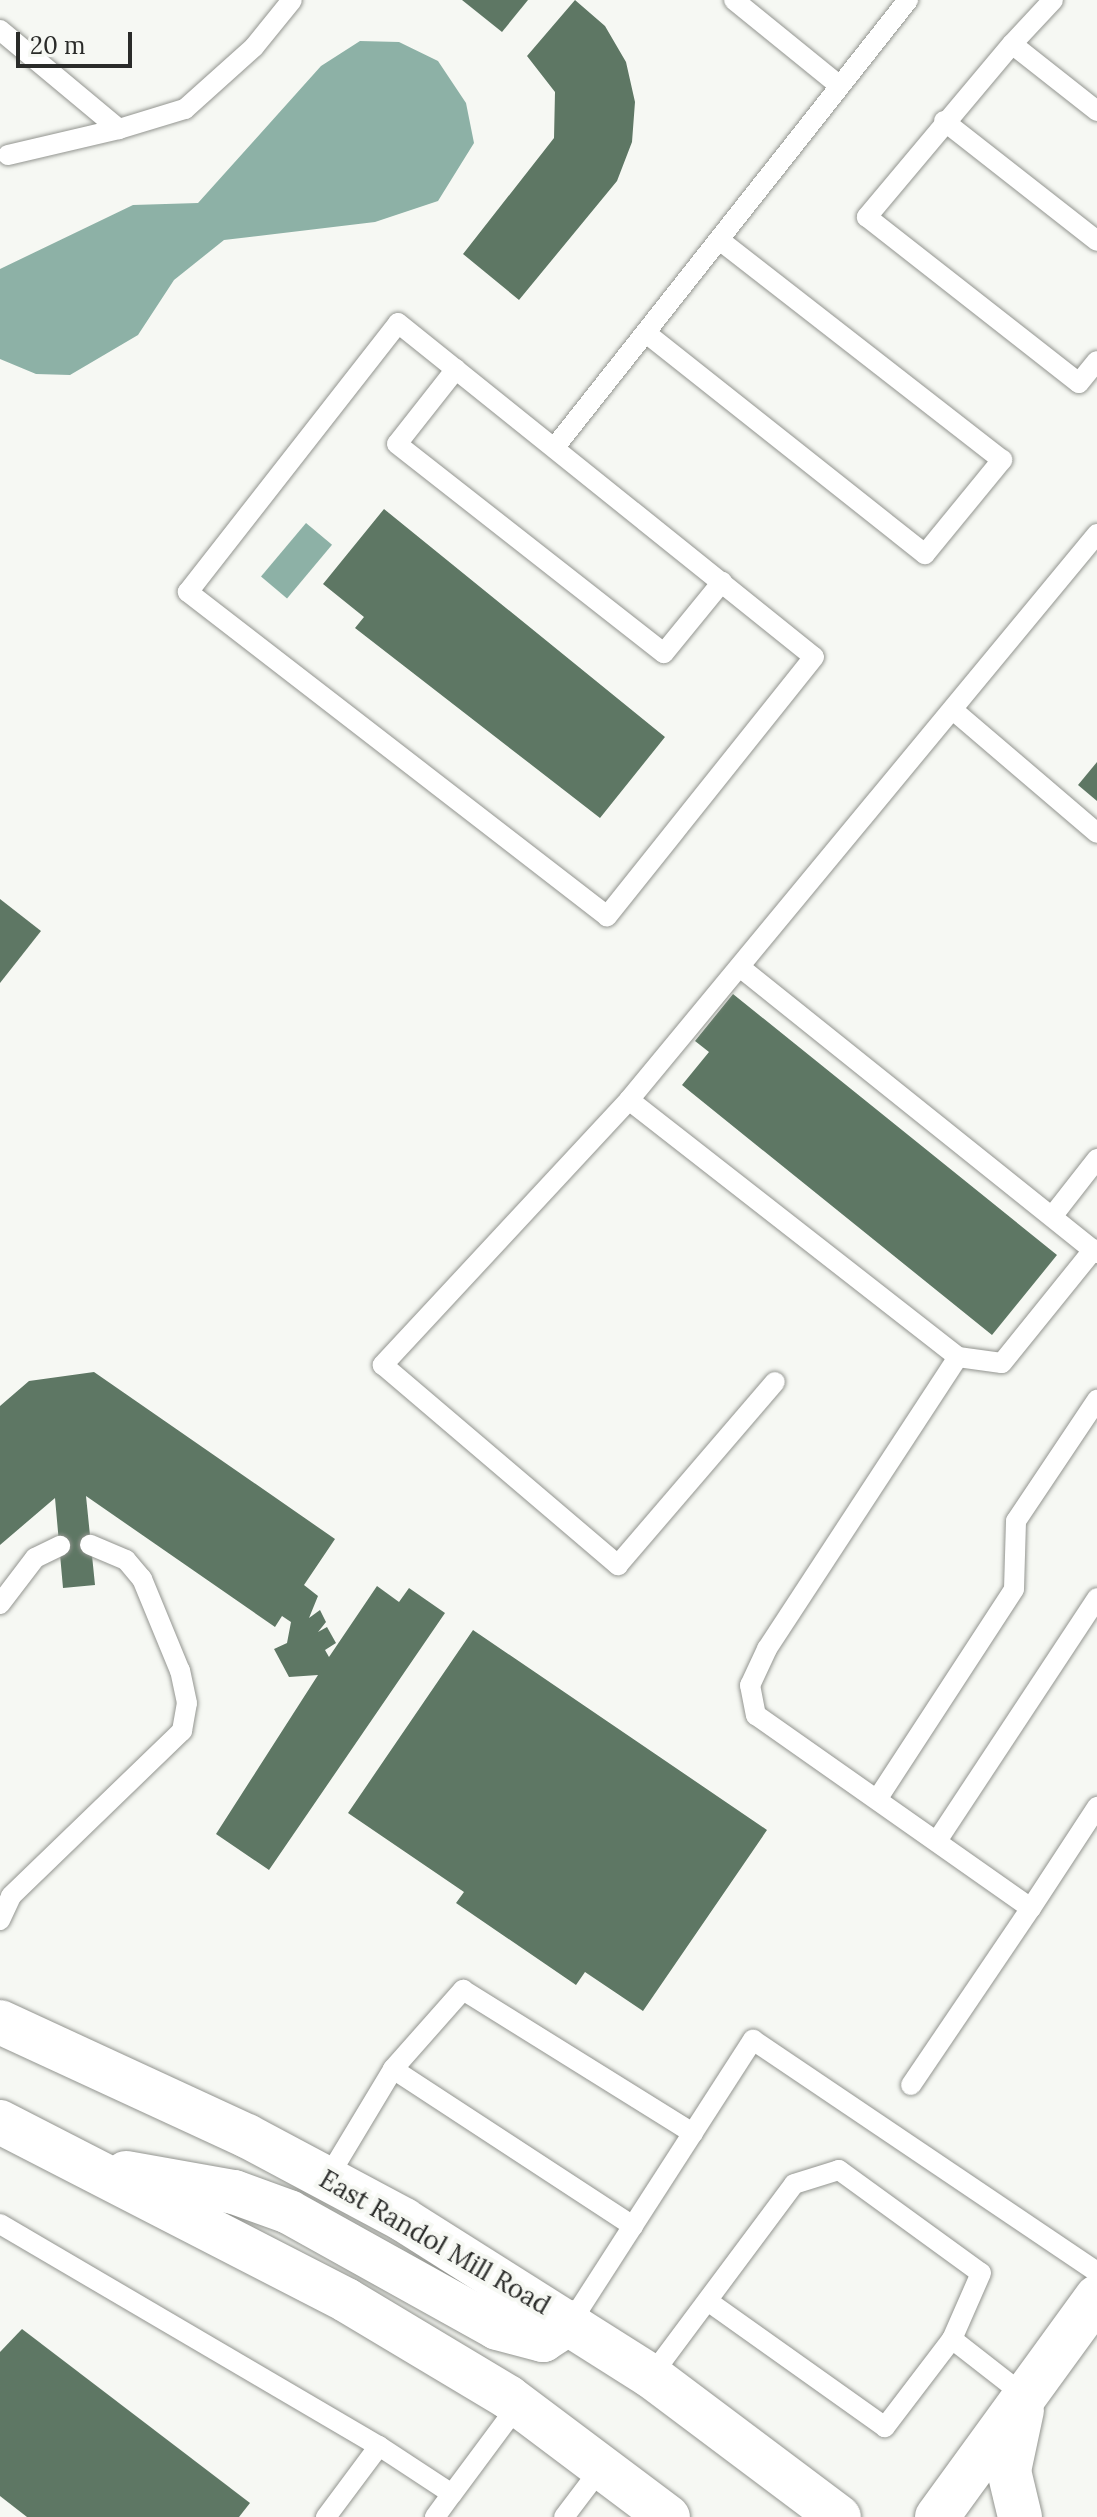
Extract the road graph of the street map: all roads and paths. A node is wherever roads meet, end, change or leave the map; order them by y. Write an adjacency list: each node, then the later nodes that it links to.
1 (292, 0): 10 (lane)
2 (734, 0): 7 (lane)
3 (908, 0): 7 (lane)
4 (1053, 0): 6 (lane)
5 (0, 30): 10 (lane)
6 (1012, 44): 8 (lane); 9 (lane)
7 (840, 86): 12 (lane)
8 (1097, 111)
9 (944, 121): 13 (lane); 15 (lane)
10 (119, 129): 11 (lane)
11 (3, 154)
12 (719, 240): 14 (lane); 14 (lane)
13 (1097, 241)
14 (646, 333): 17 (lane)
15 (1097, 361)
16 (456, 369): 17 (lane); 19 (lane); 19 (lane)
17 (555, 447): 19 (lane)
18 (1097, 534): 20 (lane)
19 (722, 582)
20 (953, 710): 21 (lane); 22 (lane)
21 (1097, 833)
22 (741, 968): 23 (lane); 25 (lane)
23 (629, 1100): 27 (lane); 28 (lane)
24 (1097, 1159): 25 (lane)
25 (1054, 1214): 26 (lane)
26 (1095, 1251): 27 (lane)
27 (958, 1357): 34 (lane)
28 (775, 1382)
29 (1097, 1400): 34 (lane)
30 (90, 1545): 37 (lane)
31 (60, 1546): 33 (lane)
32 (1097, 1598): 36 (lane)
33 (0, 1604)
34 (878, 1798): 36 (lane)
35 (1097, 1807): 38 (lane)
36 (937, 1841): 38 (lane)
37 (6, 1892): 39 (lane)
38 (1031, 1908): 42 (lane)
39 (0, 1920)
40 (0, 2022): 46 (main road, East Randol Mill Road)
41 (393, 2069): 44 (lane); 46 (lane); 48 (lane)
42 (911, 2085)
43 (0, 2122): 45 (main road)
44 (693, 2133): 48 (lane); 49 (lane)
45 (100, 2172): 52 (main road); 56 (main road)
46 (327, 2179): 52 (main road, East Randol Mill Road)
47 (0, 2224): 57 (lane)
48 (633, 2226): 52 (lane)
49 (1097, 2272)
50 (1097, 2297): 55 (main road)
51 (709, 2302): 53 (lane); 53 (lane); 54 (lane)
52 (571, 2322): 54 (main road, East Randol Mill Road)
53 (952, 2339): 55 (lane)
54 (651, 2376): 64 (main road, East Randol Mill Road)
55 (1025, 2396): 65 (main road); 66 (main road)
56 (518, 2405): 58 (main road); 59 (lane)
57 (379, 2446): 59 (lane); 60 (lane)
58 (602, 2467): 62 (lane); 63 (main road)
59 (452, 2494): 61 (lane)
60 (326, 2517)
61 (435, 2517)
62 (564, 2517)
63 (668, 2517)
64 (839, 2517)
65 (937, 2517)
66 (1020, 2517)

